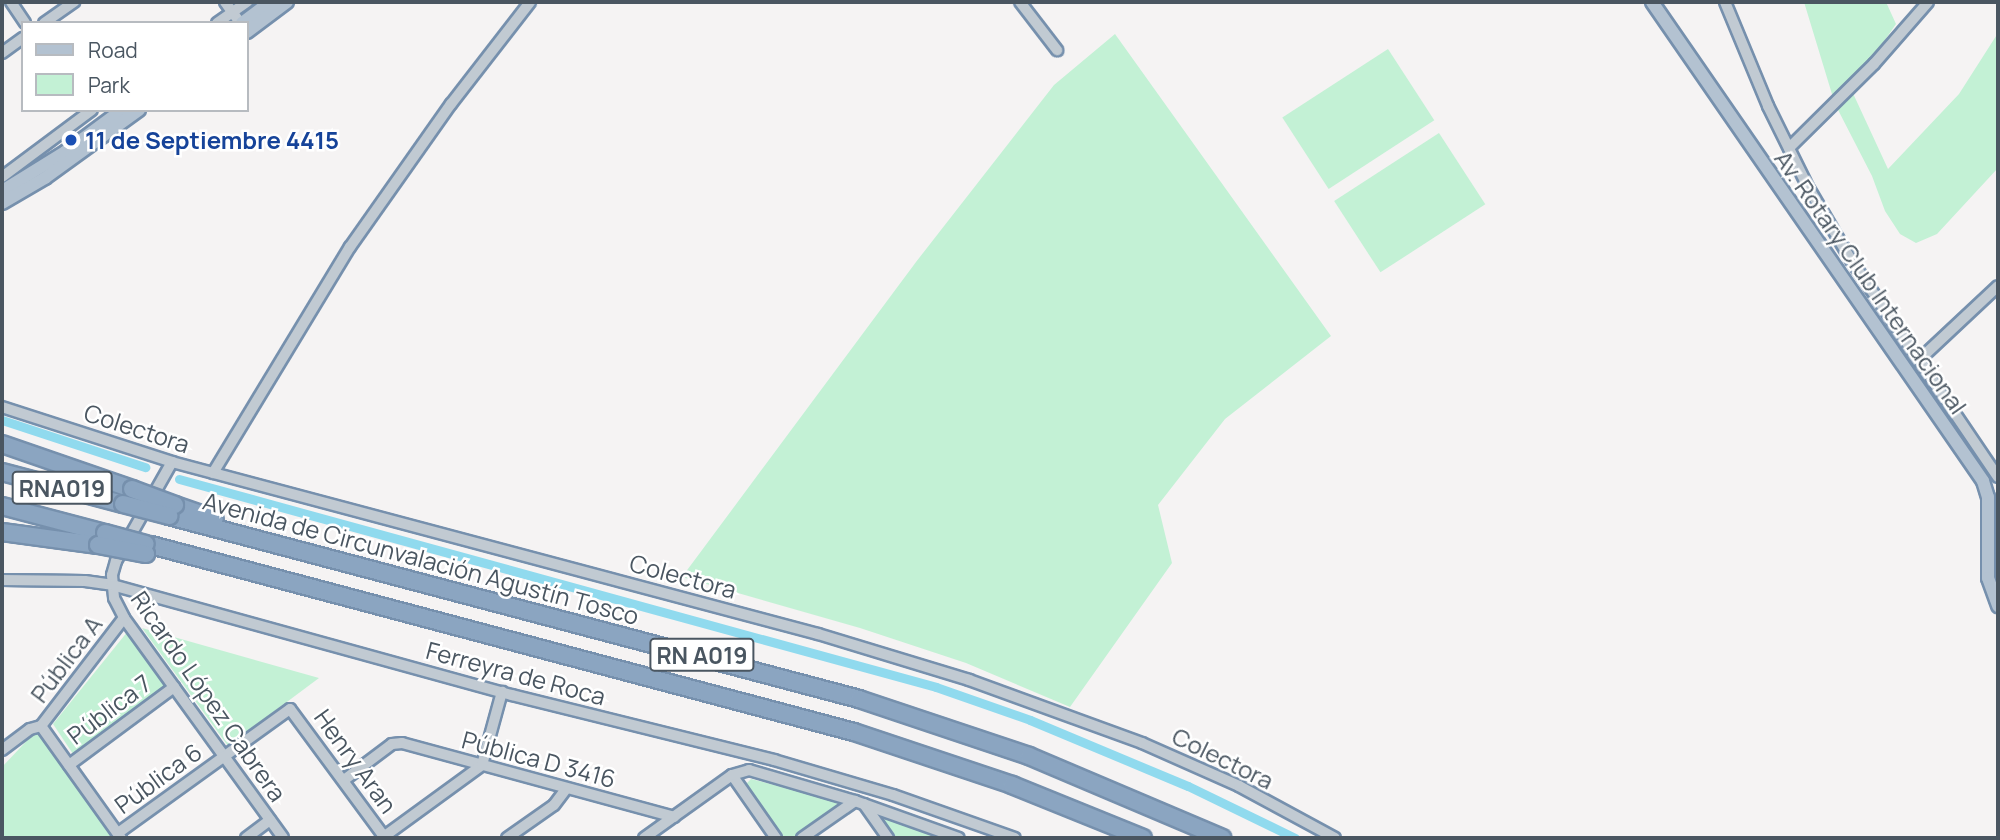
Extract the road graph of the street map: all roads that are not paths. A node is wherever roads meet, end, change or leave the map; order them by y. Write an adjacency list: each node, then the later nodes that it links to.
1 (11, 2): 13 (street)
2 (74, 2): 14 (street)
3 (225, 2): 12 (street)
4 (247, 2): 12 (street)
5 (270, 2): 17 (main road)
6 (287, 2): 18 (main road)
7 (530, 2): 37 (street)
8 (1020, 2): 20 (street)
9 (1652, 2): 46 (main road, Av. Rotary Club Internacional)
10 (1725, 2): 27 (street)
11 (1928, 2): 27 (street)
12 (233, 12): 15 (street); 16 (street)
13 (24, 21)
14 (47, 21)
15 (220, 21)
16 (240, 21)
17 (244, 21)
18 (248, 31)
19 (21, 39): 21 (street)
20 (1057, 50)
21 (2, 53)
22 (89, 112): 28 (street)
23 (91, 112): 26 (street)
24 (119, 112): 26 (main road)
25 (136, 112): 30 (main road)
26 (101, 126): 29 (main road)
27 (1789, 148): 32 (street)
28 (2, 177)
29 (2, 191)
30 (2, 203)
31 (1998, 286): 32 (street)
32 (1919, 360): 38 (street)
33 (2, 407): 35 (street, Colectora)
34 (2, 444): 40 (highway, bridge)
35 (172, 462): 37 (street, Colectora); 45 (street, Ricardo López Cabrera)
36 (2, 472): 40 (highway, Avenida de Circunvalación Agustín Tosco / RNA019, bridge)
37 (213, 473): 75 (street, Colectora)
38 (1998, 477)
39 (2, 506): 42 (highway, RNA019)
40 (172, 510): 74 (highway, Avenida de Circunvalación Agustín Tosco / RN A019)
41 (2, 531): 42 (highway)
42 (101, 539): 43 (highway, RNA019, bridge)
43 (148, 550): 73 (highway, RN A019)
44 (2, 580): 45 (street, Ferreyra de Roca)
45 (112, 585): 47 (street, Ricardo López Cabrera); 49 (street, Ferreyra de Roca)
46 (1998, 606)
47 (124, 618): 48 (street, Ricardo López Cabrera); 51 (street, Pública A)
48 (174, 687): 53 (street, Ricardo López Cabrera); 54 (street, Pública 7)
49 (502, 692): 55 (street); 72 (street, Ferreyra de Roca)
50 (290, 709): 53 (street, Pública 6); 57 (street, Henry Aran)
51 (41, 726): 52 (street, Pública A); 54 (street, Pública A)
52 (2, 750)
53 (223, 756): 61 (street, Ricardo López Cabrera); 62 (street, Pública 6)
54 (69, 765): 62 (street, Pública A)
55 (482, 765): 57 (street, Pública D 3416); 58 (street, Pública D 3416); 65 (street)
56 (732, 775): 59 (street); 60 (street); 68 (street)
57 (344, 780): 65 (street, Henry Aran)
58 (566, 789): 60 (street, Pública D 3416); 66 (street)
59 (859, 802): 69 (street); 70 (street); 71 (street)
60 (674, 817): 67 (street)
61 (270, 820): 63 (street); 64 (street, Ricardo López Cabrera)
62 (120, 836)
63 (246, 838)
64 (283, 838)
65 (384, 838)
66 (507, 838)
67 (644, 838)
68 (776, 838)
69 (802, 838)
70 (888, 838)
71 (959, 838)
72 (1015, 838)
73 (1143, 838)
74 (1222, 838)
75 (1335, 838)

